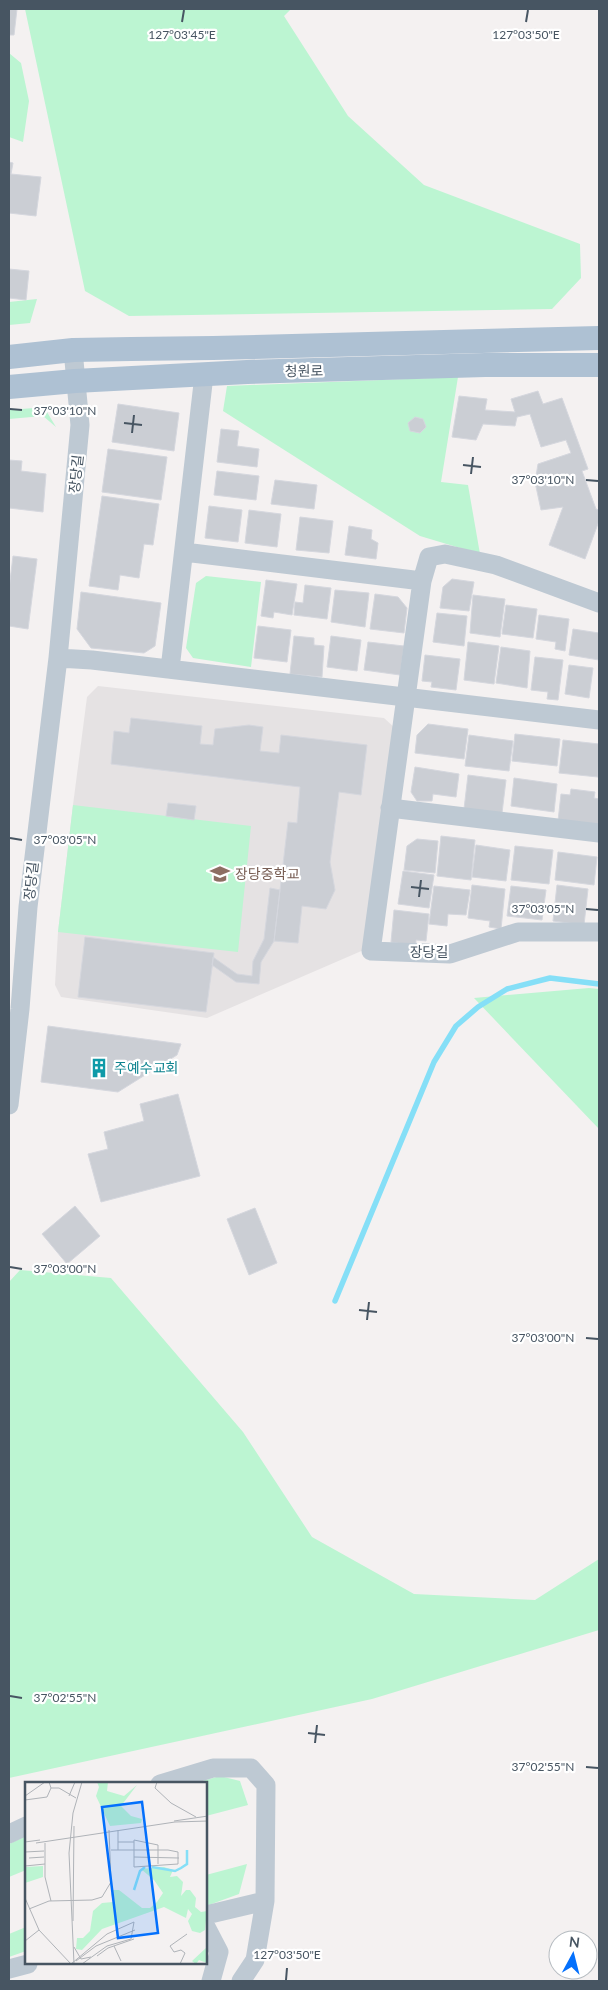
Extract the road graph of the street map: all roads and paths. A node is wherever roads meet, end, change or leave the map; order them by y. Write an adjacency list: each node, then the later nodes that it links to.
1 (599, 338): 2 (main road, 청원로)
2 (73, 350): 3 (main road, 청원로); 6 (street, 장당길)
3 (9, 357)
4 (599, 365): 5 (main road, 청원로)
5 (204, 375): 6 (main road, 청원로); 8 (street)
6 (75, 381): 7 (main road, 청원로); 11 (street, 장당길)
7 (9, 387)
8 (184, 552): 9 (street); 12 (street)
9 (422, 581): 10 (street, 장당길); 13 (street, 장당길)
10 (599, 603)
11 (58, 658): 12 (street); 18 (street, 장당길)
12 (170, 669): 13 (street)
13 (406, 696): 14 (street); 15 (street, 장당길)
14 (599, 720)
15 (390, 808): 16 (street); 17 (street, 장당길)
16 (599, 833)
17 (599, 932)
18 (9, 1106)
19 (167, 1782): 22 (street)
20 (25, 1826): 21 (street)
21 (9, 1834)
22 (266, 1901): 23 (street); 28 (street)
23 (208, 1915)
24 (208, 1931): 27 (street)
25 (25, 1965): 26 (street)
26 (9, 1969)
27 (212, 1981)
28 (241, 1981)

